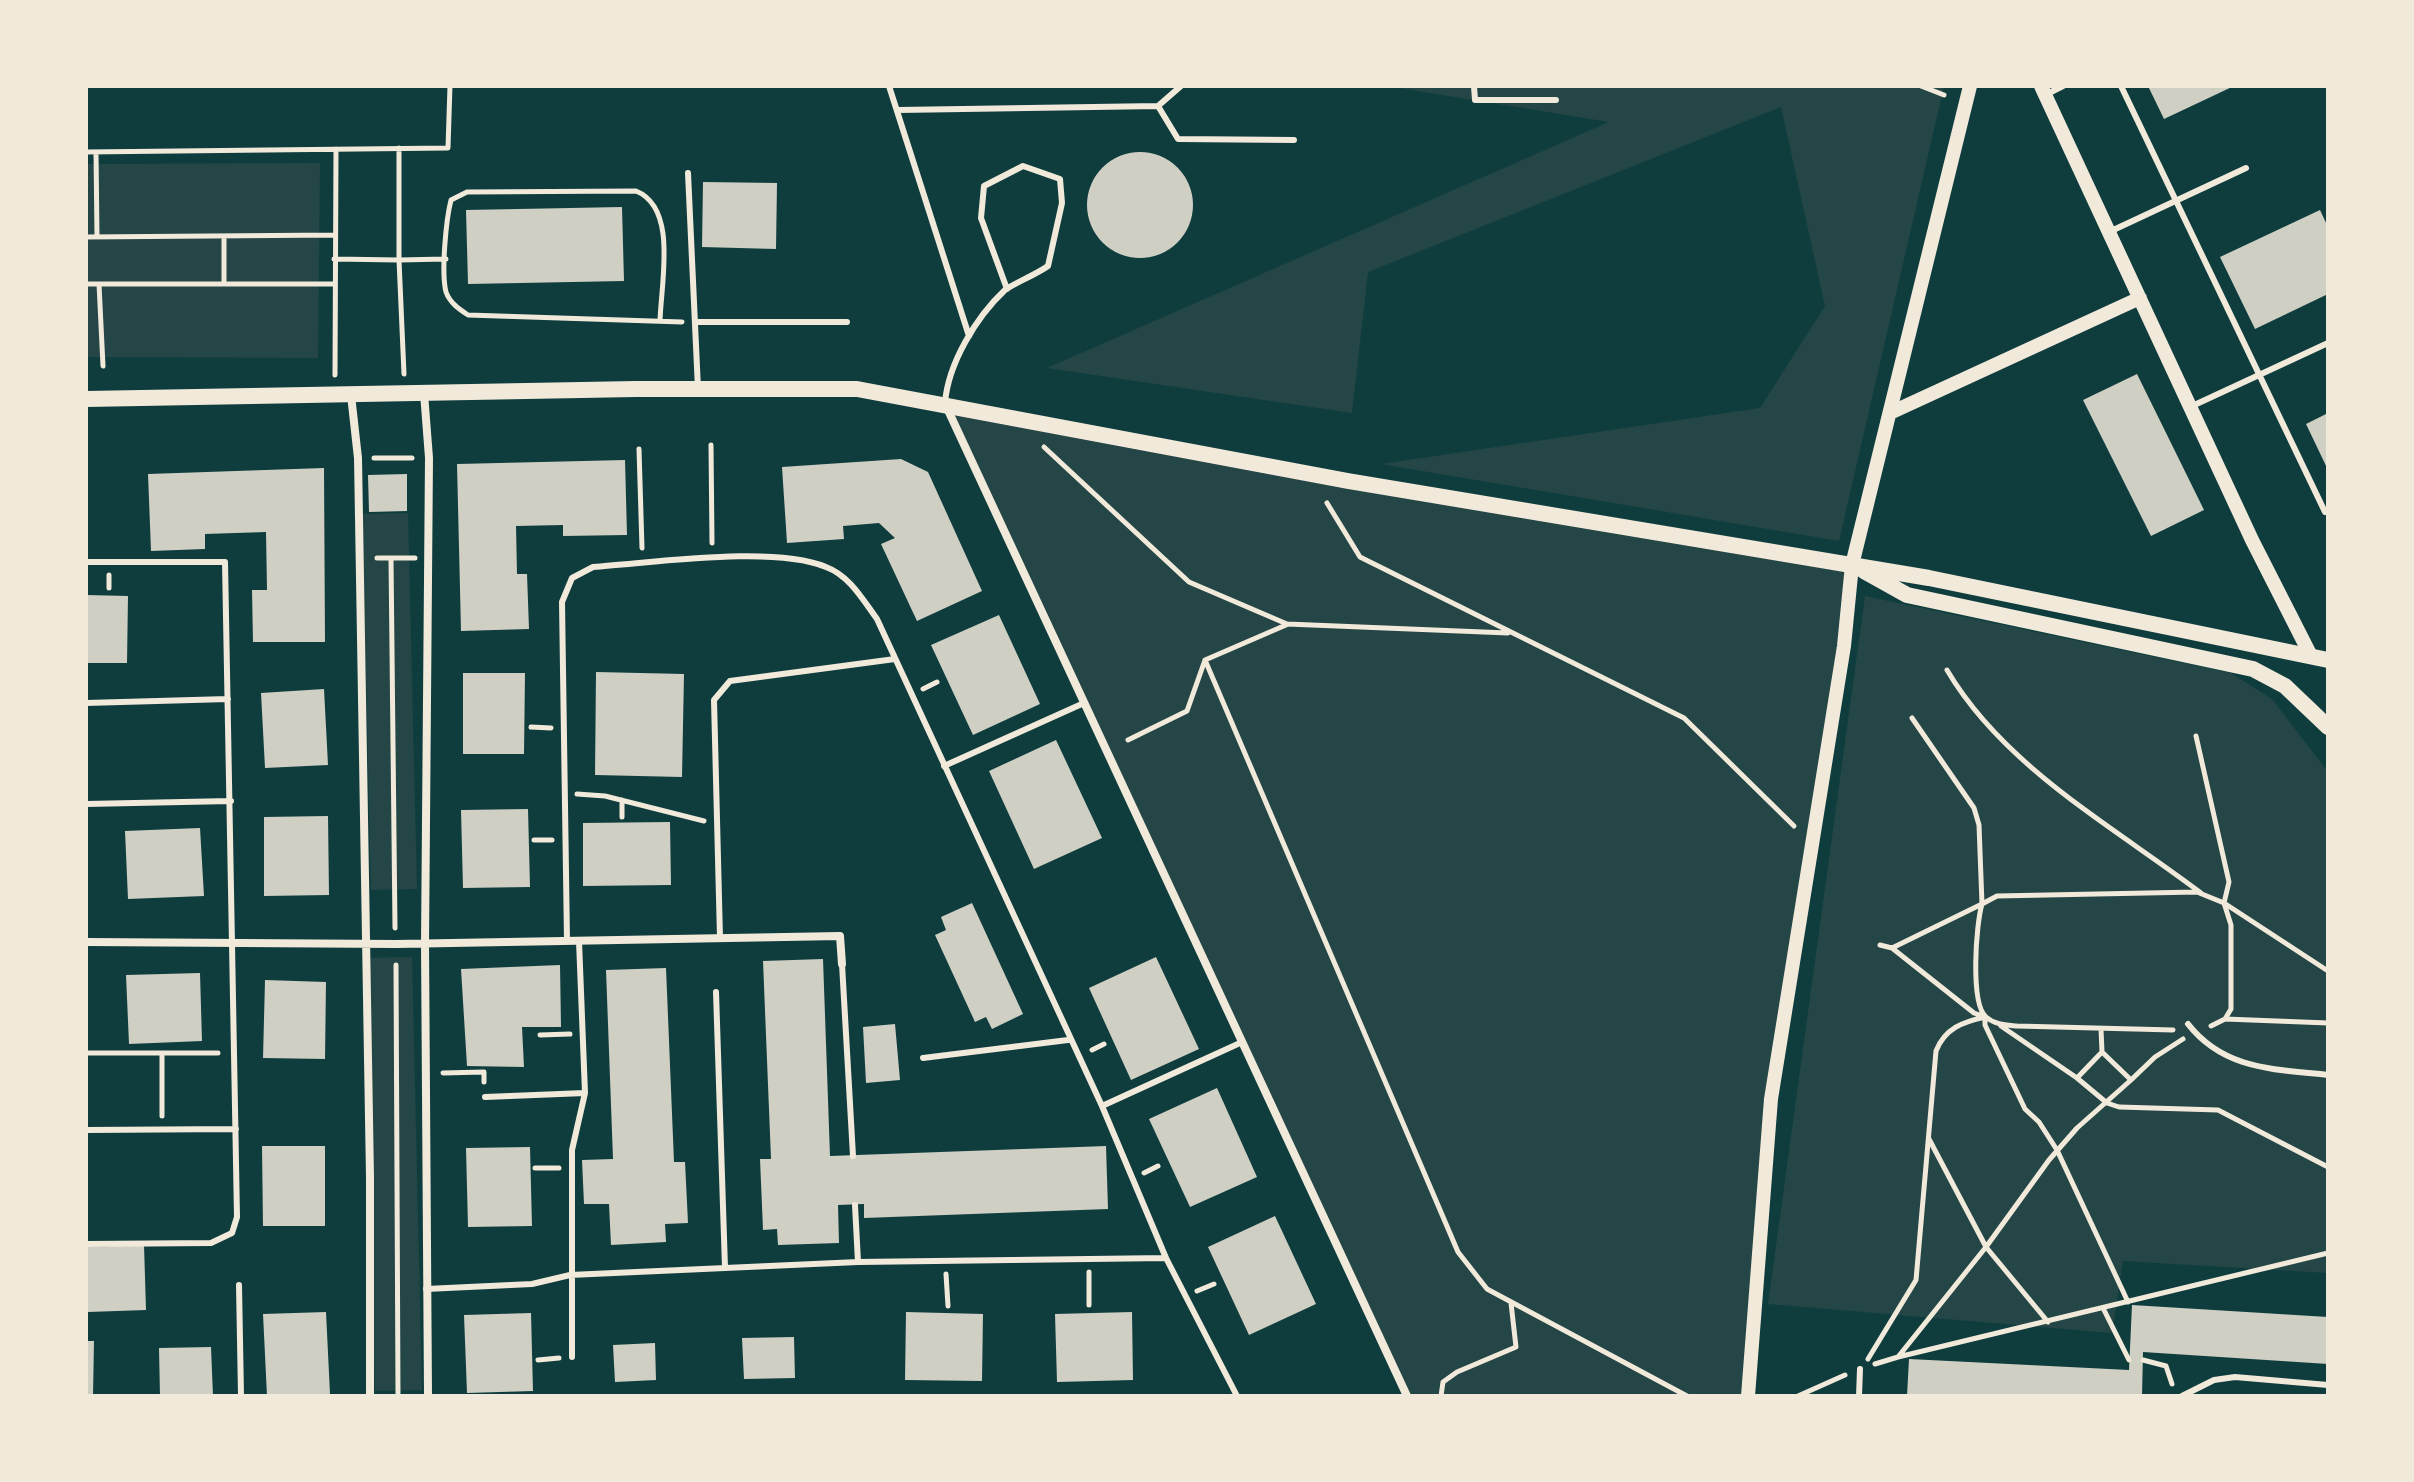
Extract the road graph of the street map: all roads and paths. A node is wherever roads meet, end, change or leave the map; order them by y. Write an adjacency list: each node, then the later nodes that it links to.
1 (450, 86): 15 (path)
2 (889, 86): 13 (lane)
3 (1181, 86): 12 (lane)
4 (1474, 86): 11 (lane)
5 (1921, 86): 10 (path)
6 (1970, 86): 51 (street)
7 (2063, 86): 9 (lane)
8 (2121, 86): 21 (lane)
9 (2043, 90): 22 (street)
10 (1944, 95)
11 (1556, 100)
12 (1158, 106): 13 (lane); 14 (lane)
13 (898, 110): 39 (lane)
14 (1294, 140)
15 (399, 148): 16 (path); 29 (path)
16 (336, 149): 18 (path); 23 (path)
17 (86, 152): 18 (path)
18 (96, 152): 26 (path)
19 (2246, 168): 21 (lane)
20 (688, 173): 37 (lane)
21 (2175, 201): 22 (lane); 44 (lane)
22 (2109, 232): 35 (street)
23 (335, 235): 24 (path); 27 (path)
24 (224, 236): 26 (path); 32 (path)
25 (86, 237): 26 (path)
26 (97, 237)
27 (334, 259): 29 (path); 33 (path)
28 (446, 259): 29 (path); 36 (path); 36 (path)
29 (399, 260): 42 (path)
30 (86, 284): 31 (path)
31 (99, 284): 32 (path); 41 (path)
32 (224, 284): 33 (path)
33 (335, 284): 43 (path)
34 (1007, 289): 34 (lane); 39 (lane)
35 (2140, 298): 50 (street); 51 (street)
36 (660, 321): 37 (path)
37 (695, 322): 38 (lane); 45 (lane)
38 (847, 322)
39 (969, 336): 49 (lane)
40 (2328, 343): 44 (lane)
41 (103, 366)
42 (404, 374)
43 (335, 375)
44 (2259, 375): 50 (lane); 58 (lane)
45 (698, 389): 46 (main road); 49 (main road)
46 (424, 392): 47 (main road); 61 (street)
47 (351, 394): 48 (main road); 59 (street)
48 (86, 399)
49 (945, 403): 65 (main road); 75 (street)
50 (2190, 407): 68 (street)
51 (1890, 413): 65 (street)
52 (1041, 444): 66 (path)
53 (711, 445): 62 (path)
54 (639, 449): 64 (path)
55 (370, 458): 56 (path)
56 (413, 458)
57 (1327, 503): 67 (path)
58 (2325, 512)
59 (360, 558): 60 (path); 100 (street)
60 (391, 558): 61 (path); 92 (path)
61 (428, 558): 101 (street)
62 (712, 560): 64 (lane); 69 (lane)
63 (86, 562): 73 (lane)
64 (643, 564): 81 (lane)
65 (1852, 565): 68 (main road); 77 (main road); 87 (street)
66 (1287, 624): 67 (path); 70 (path)
67 (1513, 633): 87 (path)
68 (2311, 656): 71 (main road)
69 (895, 659): 80 (lane); 86 (lane)
70 (1205, 660): 79 (path); 154 (path)
71 (2328, 660)
72 (1947, 670): 88 (path)
73 (228, 699): 74 (lane); 83 (lane)
74 (86, 703)
75 (1084, 703): 80 (lane); 120 (street)
76 (1912, 718): 90 (path)
77 (2328, 727)
78 (2196, 736): 89 (path)
79 (1128, 740)
80 (944, 766): 119 (lane)
81 (565, 794): 82 (path); 96 (lane)
82 (622, 800): 85 (path); 86 (path)
83 (231, 801): 84 (lane); 99 (lane)
84 (86, 804)
85 (622, 817)
86 (717, 824): 95 (lane)
87 (1812, 843): 174 (street)
88 (2202, 893): 89 (path); 90 (path)
89 (2224, 903): 106 (path); 112 (path)
90 (1982, 904): 103 (path); 111 (path)
91 (381, 914): 92 (path)
92 (395, 914): 93 (path); 94 (path)
93 (406, 914)
94 (395, 929)
95 (720, 938): 97 (street); 104 (street)
96 (567, 941): 97 (street); 101 (street)
97 (579, 941): 117 (lane)
98 (86, 942): 99 (street)
99 (235, 943): 100 (street); 124 (lane)
100 (366, 943): 101 (street); 167 (street)
101 (425, 943): 153 (street)
102 (1880, 945): 103 (path)
103 (1892, 948): 111 (path)
104 (842, 964): 140 (lane)
105 (396, 965): 108 (path)
106 (2328, 971)
107 (381, 975): 108 (path)
108 (396, 976): 109 (path); 168 (path)
109 (405, 976)
110 (716, 992): 150 (lane)
111 (1985, 1017): 113 (path); 138 (path); 139 (path)
112 (2225, 1019): 114 (path); 115 (path)
113 (1997, 1023): 116 (path); 129 (path)
114 (2328, 1023)
115 (2191, 1027): 116 (path); 128 (lane); 130 (path)
116 (2101, 1029): 121 (path)
117 (583, 1034): 118 (path); 131 (lane)
118 (540, 1035)
119 (1068, 1040): 125 (lane); 134 (lane)
120 (1240, 1043): 134 (lane); 171 (street)
121 (2102, 1052): 129 (path); 130 (path)
122 (86, 1053): 123 (path)
123 (162, 1053): 124 (path); 137 (path)
124 (235, 1053): 135 (lane)
125 (923, 1058)
126 (484, 1072): 127 (path)
127 (443, 1073)
128 (2328, 1075)
129 (2077, 1078): 133 (path)
130 (2131, 1080): 133 (path)
131 (585, 1093): 132 (lane); 151 (lane)
132 (485, 1097)
133 (2107, 1103): 139 (path); 141 (path)
134 (1102, 1106): 146 (lane)
135 (236, 1129): 137 (lane); 143 (lane)
136 (86, 1130): 137 (lane)
137 (162, 1130)
138 (1929, 1138): 144 (path); 161 (path)
139 (2057, 1150): 144 (path); 155 (path)
140 (853, 1156)
141 (2328, 1167)
142 (855, 1205): 149 (lane)
143 (86, 1244)
144 (1986, 1247): 159 (path); 161 (path)
145 (2328, 1253): 155 (path)
146 (1166, 1258): 147 (lane); 170 (lane)
147 (1089, 1259): 148 (lane); 156 (path)
148 (946, 1261): 149 (lane); 157 (path)
149 (858, 1262): 150 (lane)
150 (725, 1268): 151 (lane)
151 (570, 1275): 153 (lane); 160 (lane)
152 (239, 1285): 166 (lane)
153 (426, 1289): 169 (street)
154 (1511, 1302): 172 (path); 173 (path)
155 (2128, 1302): 158 (path)
156 (1089, 1305)
157 (948, 1306)
158 (2102, 1308): 159 (path); 162 (path)
159 (2048, 1322): 161 (path)
160 (572, 1357)
161 (1898, 1357)
162 (2129, 1360)
163 (2143, 1360): 177 (path)
164 (1860, 1369): 175 (path); 176 (lane)
165 (2328, 1385): 177 (lane)
166 (241, 1396)
167 (370, 1396)
168 (398, 1396)
169 (428, 1396)
170 (1237, 1396)
171 (1407, 1396)
172 (1441, 1396)
173 (1687, 1396)
174 (1748, 1396)
175 (1798, 1396)
176 (1859, 1396)
177 (2179, 1396)

